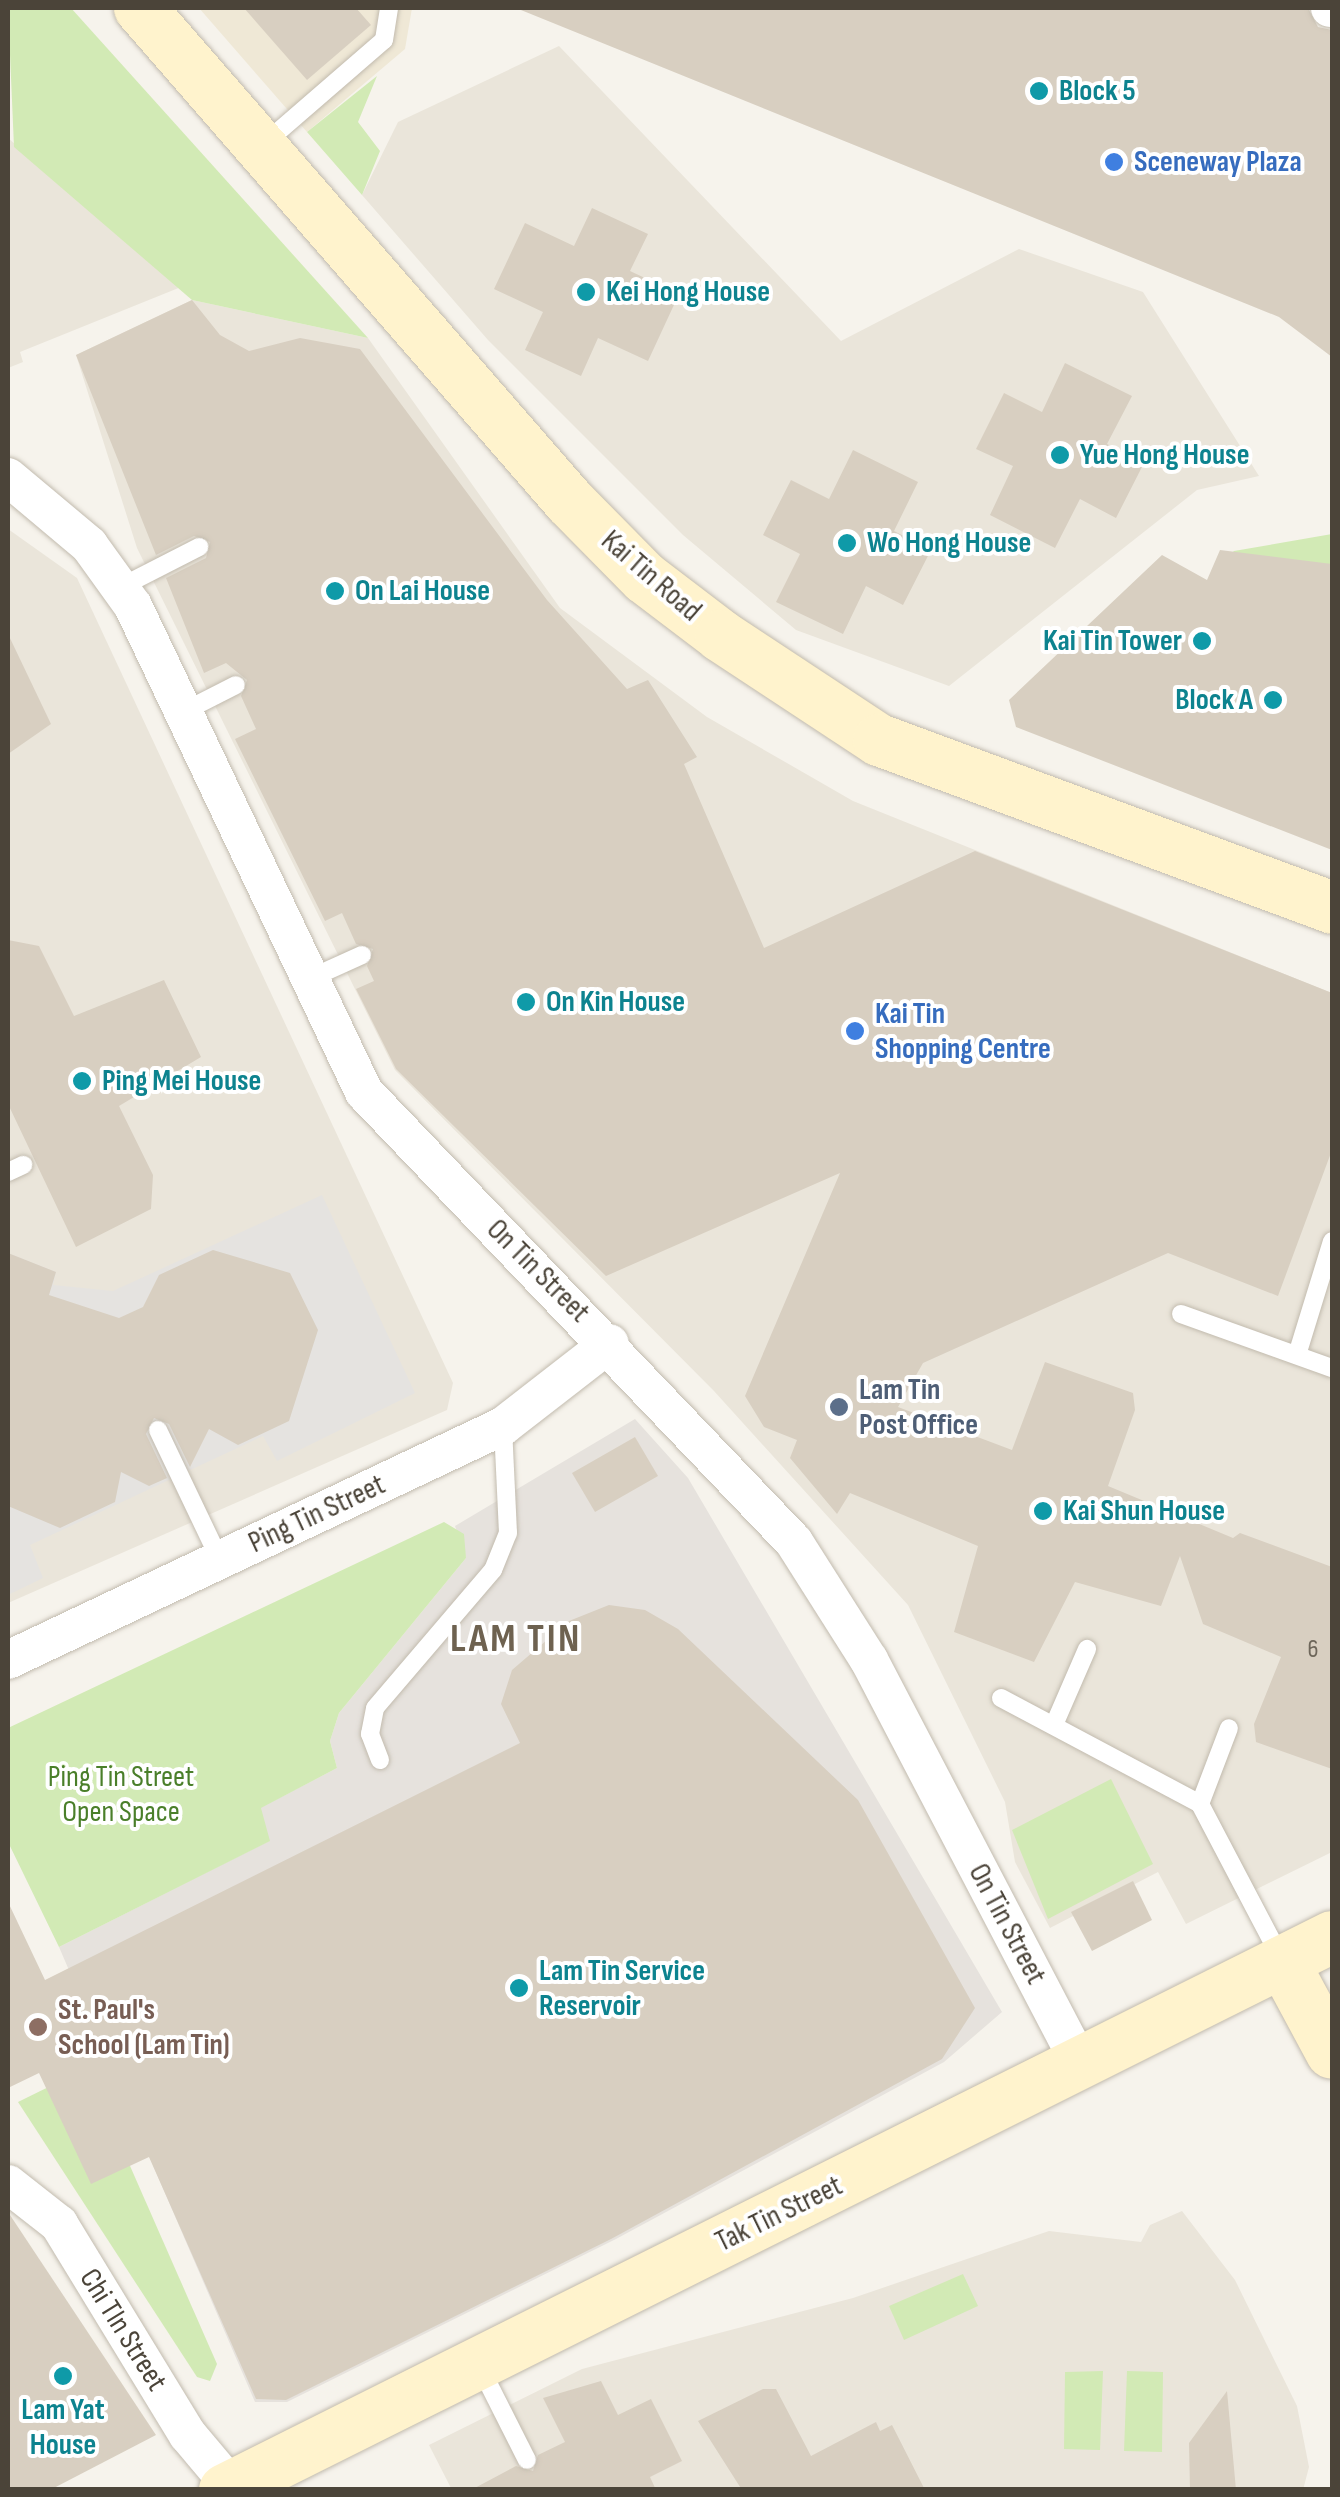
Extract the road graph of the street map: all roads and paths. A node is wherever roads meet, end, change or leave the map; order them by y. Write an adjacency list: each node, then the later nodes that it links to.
1 (140, 8): 3 (street, Kai Tin Road)
2 (389, 8): 3 (lane)
3 (261, 146): 9 (street, Kai Tin Road)
4 (8, 477): 6 (street, On Tin Street)
5 (200, 548): 6 (lane)
6 (121, 586): 8 (street, On Tin Street)
7 (236, 685): 8 (lane)
8 (184, 711): 11 (street, On Tin Street)
9 (1332, 908)
10 (362, 955): 11 (lane)
11 (312, 978): 14 (street, On Tin Street)
12 (1332, 1241): 15 (lane)
13 (1181, 1314): 15 (lane)
14 (610, 1343): 17 (street, Ping Tin Street); 30 (street, On Tin Street)
15 (1297, 1354): 16 (lane)
16 (1332, 1368)
17 (502, 1426): 19 (street, Ping Tin Street); 25 (lane)
18 (158, 1430): 19 (lane)
19 (220, 1560): 21 (street, Ping Tin Street)
20 (1086, 1649): 23 (lane)
21 (8, 1660)
22 (1002, 1698): 23 (lane)
23 (1054, 1725): 26 (lane)
24 (1229, 1728): 26 (lane)
25 (380, 1760)
26 (1200, 1804): 28 (lane)
27 (1332, 1937): 28 (street, Tak Tin Street)
28 (1282, 1962): 29 (street); 30 (street, Tak Tin Street)
29 (1332, 2053)
30 (1081, 2065): 32 (street, Tak Tin Street)
31 (8, 2184): 34 (street, Chi TIn Street)
32 (478, 2364): 33 (lane); 34 (street, Tak Tin Street)
33 (527, 2460)
34 (228, 2488)

